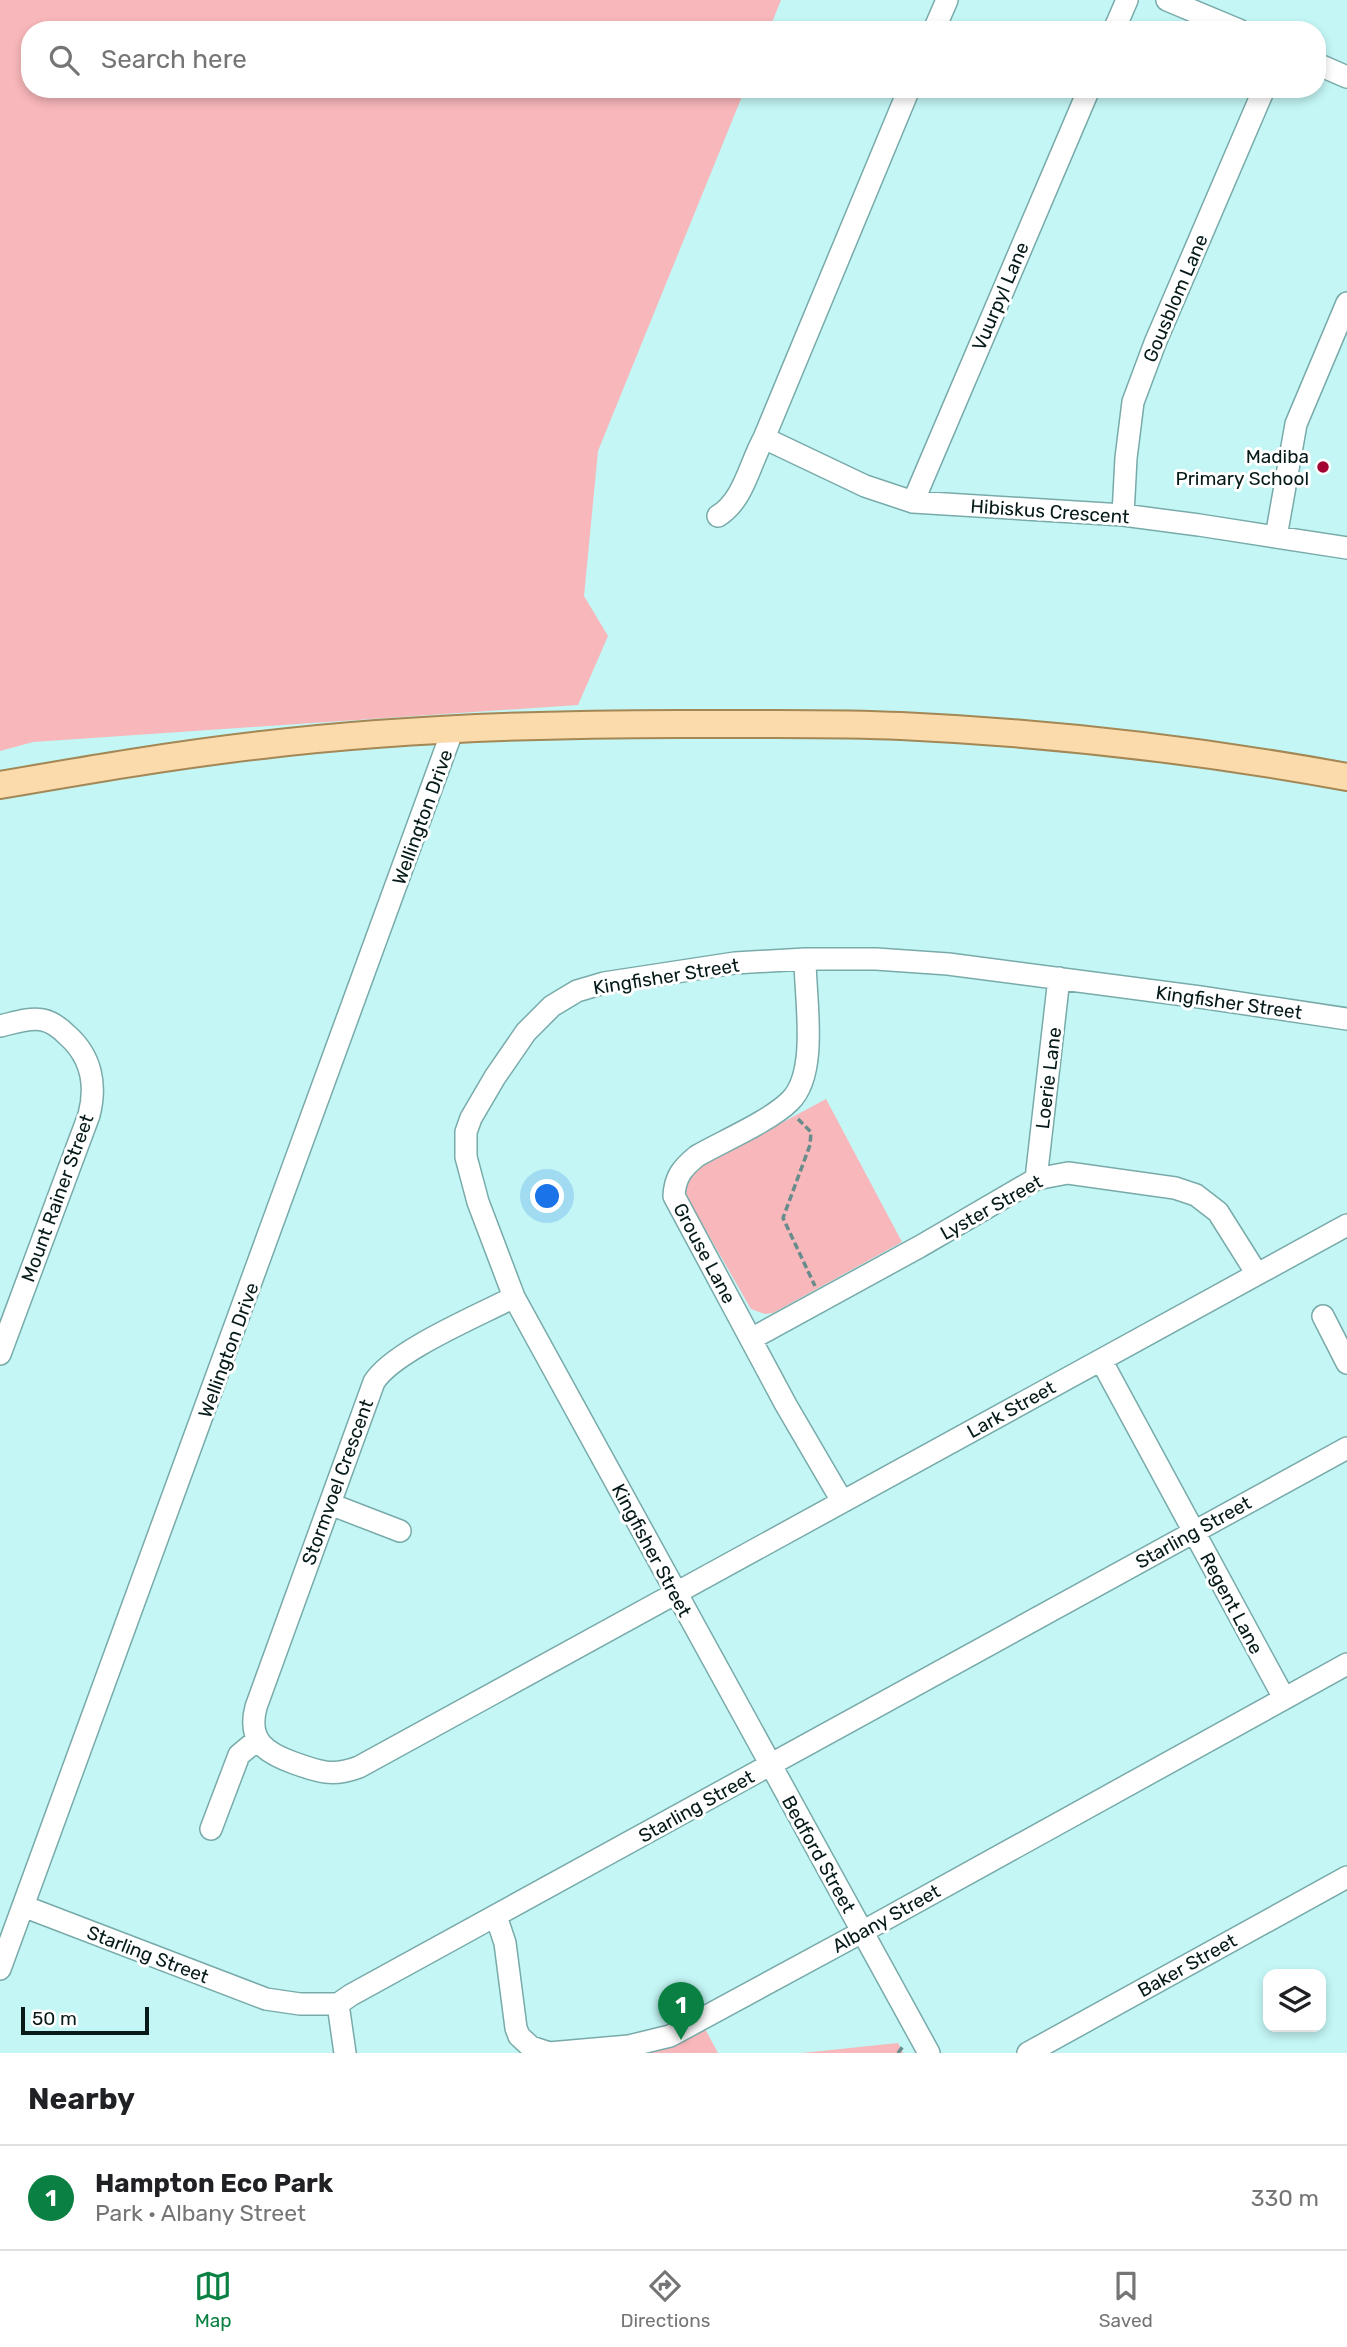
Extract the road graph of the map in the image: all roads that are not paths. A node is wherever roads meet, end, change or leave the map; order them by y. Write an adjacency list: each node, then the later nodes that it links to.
1 (947, 0): 4 (street)
2 (1127, 0): 5 (street)
3 (1167, 0): 6 (street)
4 (938, 21)
5 (1118, 21)
6 (1217, 21)
7 (1326, 68): 8 (street)
8 (1347, 77)
9 (905, 98): 13 (street)
10 (1084, 98): 14 (street, Vuurpyl Lane)
11 (1260, 98): 15 (street, Gousblom Lane)
12 (1347, 303): 17 (street)
13 (764, 438): 14 (street, Hibiskus Crescent); 16 (street)
14 (913, 502): 15 (street, Hibiskus Crescent)
15 (1123, 515): 17 (street, Hibiskus Crescent)
16 (718, 516)
17 (1276, 537): 18 (street, Hibiskus Crescent)
18 (1347, 548)
19 (453, 729): 20 (main road); 21 (main road); 47 (street, Wellington Drive)
20 (1347, 777)
21 (0, 785)
22 (805, 959): 23 (street, Kingfisher Street); 29 (street, Kingfisher Street); 31 (street, Grouse Lane)
23 (1059, 978): 24 (street, Kingfisher Street); 26 (street, Loerie Lane)
24 (1347, 1019)
25 (0, 1026): 32 (street, Mount Rainer Street)
26 (1036, 1178): 28 (street, Lyster Street); 31 (street, Lyster Street)
27 (1347, 1225): 28 (street, Lark Street)
28 (1257, 1274): 33 (street, Lark Street)
29 (514, 1297): 37 (street, Stormvoel Crescent); 40 (street, Kingfisher Street)
30 (1323, 1316): 34 (street)
31 (751, 1339): 36 (street, Grouse Lane)
32 (0, 1354)
33 (1101, 1360): 36 (street, Lark Street); 39 (street, Regent Lane)
34 (1347, 1363)
35 (1347, 1448): 39 (street, Starling Street)
36 (842, 1502): 40 (street, Lark Street)
37 (330, 1504): 38 (street); 43 (street, Stormvoel Crescent)
38 (400, 1531)
39 (1193, 1531): 42 (street, Regent Lane); 44 (street, Starling Street)
40 (675, 1594): 43 (street); 44 (street, Kingfisher Street)
41 (1347, 1664): 42 (street, Albany Street)
42 (1284, 1698): 49 (street, Albany Street)
43 (257, 1740): 45 (street)
44 (770, 1765): 48 (street, Starling Street); 49 (street, Bedford Street)
45 (211, 1829)
46 (1347, 1877): 54 (street, Baker Street)
47 (23, 1906): 50 (street, Wellington Drive); 51 (street, Starling Street)
48 (496, 1916): 49 (street, Albany Street); 51 (street, Starling Street)
49 (862, 1933): 53 (street, Bedford Street)
50 (0, 1969)
51 (338, 2004): 52 (street)
52 (345, 2053)
53 (929, 2053)
54 (1028, 2053)

